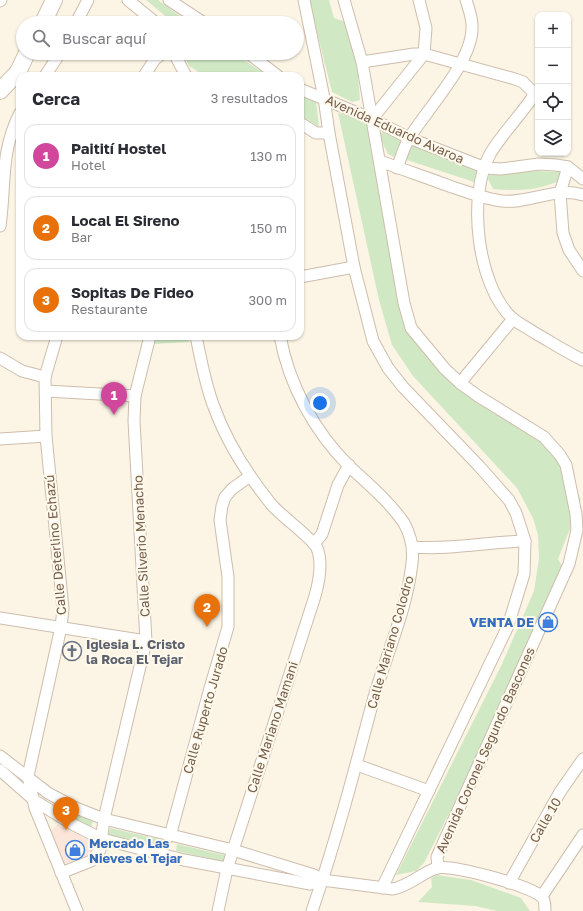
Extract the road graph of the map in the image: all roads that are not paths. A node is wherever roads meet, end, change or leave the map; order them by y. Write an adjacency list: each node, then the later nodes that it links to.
1 (54, 0): 9 (main road)
2 (88, 0): 10 (street)
3 (128, 0): 11 (street)
4 (169, 0): 12 (street)
5 (304, 0): 29 (street)
6 (344, 0): 19 (street, Avenida Coronel Segundo Bascones)
7 (419, 0): 13 (street)
8 (466, 0): 20 (street)
9 (46, 16)
10 (80, 16)
11 (147, 16)
12 (193, 16)
13 (424, 54): 19 (street); 20 (street); 30 (street)
14 (24, 60): 21 (main road)
15 (55, 60): 22 (street)
16 (154, 60): 23 (street)
17 (178, 60): 24 (street)
18 (257, 60): 25 (street)
19 (362, 62): 30 (street, Avenida Coronel Segundo Bascones)
20 (460, 65): 34 (street); 38 (street)
21 (18, 72)
22 (48, 72)
23 (147, 72)
24 (184, 72)
25 (273, 72)
26 (16, 74): 28 (main road)
27 (304, 90): 29 (street, Avenida Eduardo Avaroa)
28 (0, 91)
29 (324, 98): 30 (street, Avenida Eduardo Avaroa); 33 (street)
30 (372, 119): 34 (street, Avenida Eduardo Avaroa); 35 (street, Avenida Coronel Segundo Bascones)
31 (16, 120): 43 (street)
32 (304, 126): 33 (street)
33 (329, 133): 44 (street)
34 (409, 138): 37 (street); 38 (street, Avenida Eduardo Avaroa)
35 (380, 161): 37 (street); 55 (street, Avenida Coronel Segundo Bascones)
36 (568, 167): 38 (street, Avenida Eduardo Avaroa); 39 (street); 40 (street)
37 (397, 168): 42 (street)
38 (486, 168): 42 (street)
39 (583, 179)
40 (560, 192): 41 (street); 42 (street); 45 (street)
41 (583, 195)
42 (478, 196): 47 (street)
43 (0, 226)
44 (354, 267): 46 (street); 62 (street)
45 (583, 271)
46 (304, 276)
47 (513, 319): 53 (street); 55 (street)
48 (55, 340): 54 (street, Calle Deterlino Echazú)
49 (149, 340): 57 (street, Calle Silverio Menacho)
50 (197, 340): 61 (street)
51 (281, 340): 60 (street, Calle Mariano Colodro)
52 (0, 358): 54 (street)
53 (583, 360)
54 (45, 377): 56 (street, Calle Deterlino Echazú)
55 (460, 383): 81 (street, Avenida Coronel Segundo Bascones)
56 (46, 391): 57 (street); 58 (street, Calle Deterlino Echazú)
57 (135, 396): 67 (street, Calle Silverio Menacho)
58 (46, 436): 59 (street); 66 (street, Calle Deterlino Echazú)
59 (0, 438)
60 (349, 465): 63 (street); 64 (street, Calle Mariano Colodro)
61 (250, 476): 63 (street); 77 (street, Calle Ruperto Jurado)
62 (525, 541): 64 (street); 73 (street)
63 (314, 544): 79 (street, Calle Mariano Mamani)
64 (413, 547): 70 (street, Calle Mariano Colodro)
65 (0, 618): 66 (street)
66 (61, 627): 67 (street); 72 (street, Calle Deterlino Echazú)
67 (146, 641): 75 (street, Calle Silverio Menacho)
68 (0, 756): 72 (street)
69 (583, 759): 85 (street, Calle 10)
70 (357, 765): 73 (street); 84 (street, Calle Mariano Colodro)
71 (0, 770): 74 (street)
72 (28, 776): 74 (street, Calle Deterlino Echazú); 75 (street)
73 (429, 791): 86 (street)
74 (35, 801): 78 (street); 83 (street, Calle Deterlino Echazú)
75 (104, 819): 77 (street); 78 (street, Calle Silverio Menacho)
76 (583, 835): 87 (street)
77 (173, 837): 79 (street); 80 (street, Calle Ruperto Jurado)
78 (102, 839): 80 (street); 83 (street, Calle Silverio Menacho)
79 (233, 850): 82 (street, Calle Mariano Mamani); 84 (street)
80 (171, 857): 82 (street)
81 (438, 868): 85 (street); 86 (street)
82 (227, 869): 84 (street); 89 (street, Calle Mariano Mamani)
83 (61, 873): 88 (street, Calle Deterlino Echazú)
84 (322, 880): 86 (street); 90 (street, Calle Mariano Colodro)
85 (509, 883): 87 (street)
86 (382, 888)
87 (542, 896): 91 (street)
88 (78, 911)
89 (218, 911)
90 (312, 911)
91 (545, 911)

